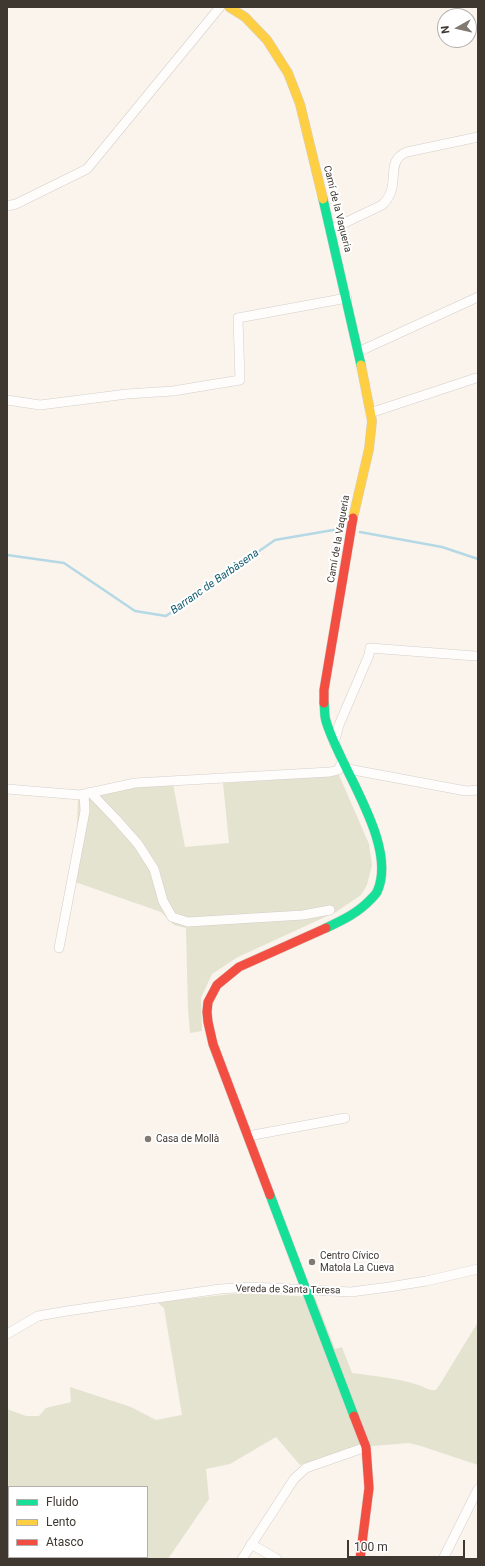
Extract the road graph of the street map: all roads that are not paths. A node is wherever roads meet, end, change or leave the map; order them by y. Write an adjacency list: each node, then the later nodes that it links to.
1 (220, 7): 4 (street)
2 (229, 7): 5 (street, Camí de la Vaqueria)
3 (478, 137): 5 (street)
4 (7, 206)
5 (330, 230): 7 (street, Camí de la Vaqueria)
6 (478, 297): 8 (street)
7 (347, 298): 8 (street, Camí de la Vaqueria); 10 (street)
8 (358, 352): 11 (street, Camí de la Vaqueria)
9 (476, 378): 11 (street)
10 (7, 400)
11 (370, 413): 13 (street, Camí de la Vaqueria)
12 (475, 656): 13 (street)
13 (334, 743): 14 (street, Camí de la Vaqueria)
14 (343, 760): 15 (street, Camí de la Vaqueria); 18 (street)
15 (348, 770): 17 (street); 22 (street, Camí de la Vaqueria)
16 (7, 789): 18 (street)
17 (478, 790)
18 (87, 793): 19 (street); 20 (street)
19 (330, 910)
20 (59, 948)
21 (345, 1118): 22 (street)
22 (248, 1136): 24 (street, Camí de la Vaqueria)
23 (478, 1269): 24 (street, Vereda de Santa Teresa)
24 (306, 1290): 25 (street, Vereda de Santa Teresa); 26 (street, Camí de la Vaqueria)
25 (7, 1334)
26 (366, 1447): 28 (street); 32 (street, Camí de la Vaqueria)
27 (478, 1488): 29 (street)
28 (251, 1544): 30 (street); 31 (street)
29 (444, 1558)
30 (242, 1559)
31 (277, 1559)
32 (360, 1559)

